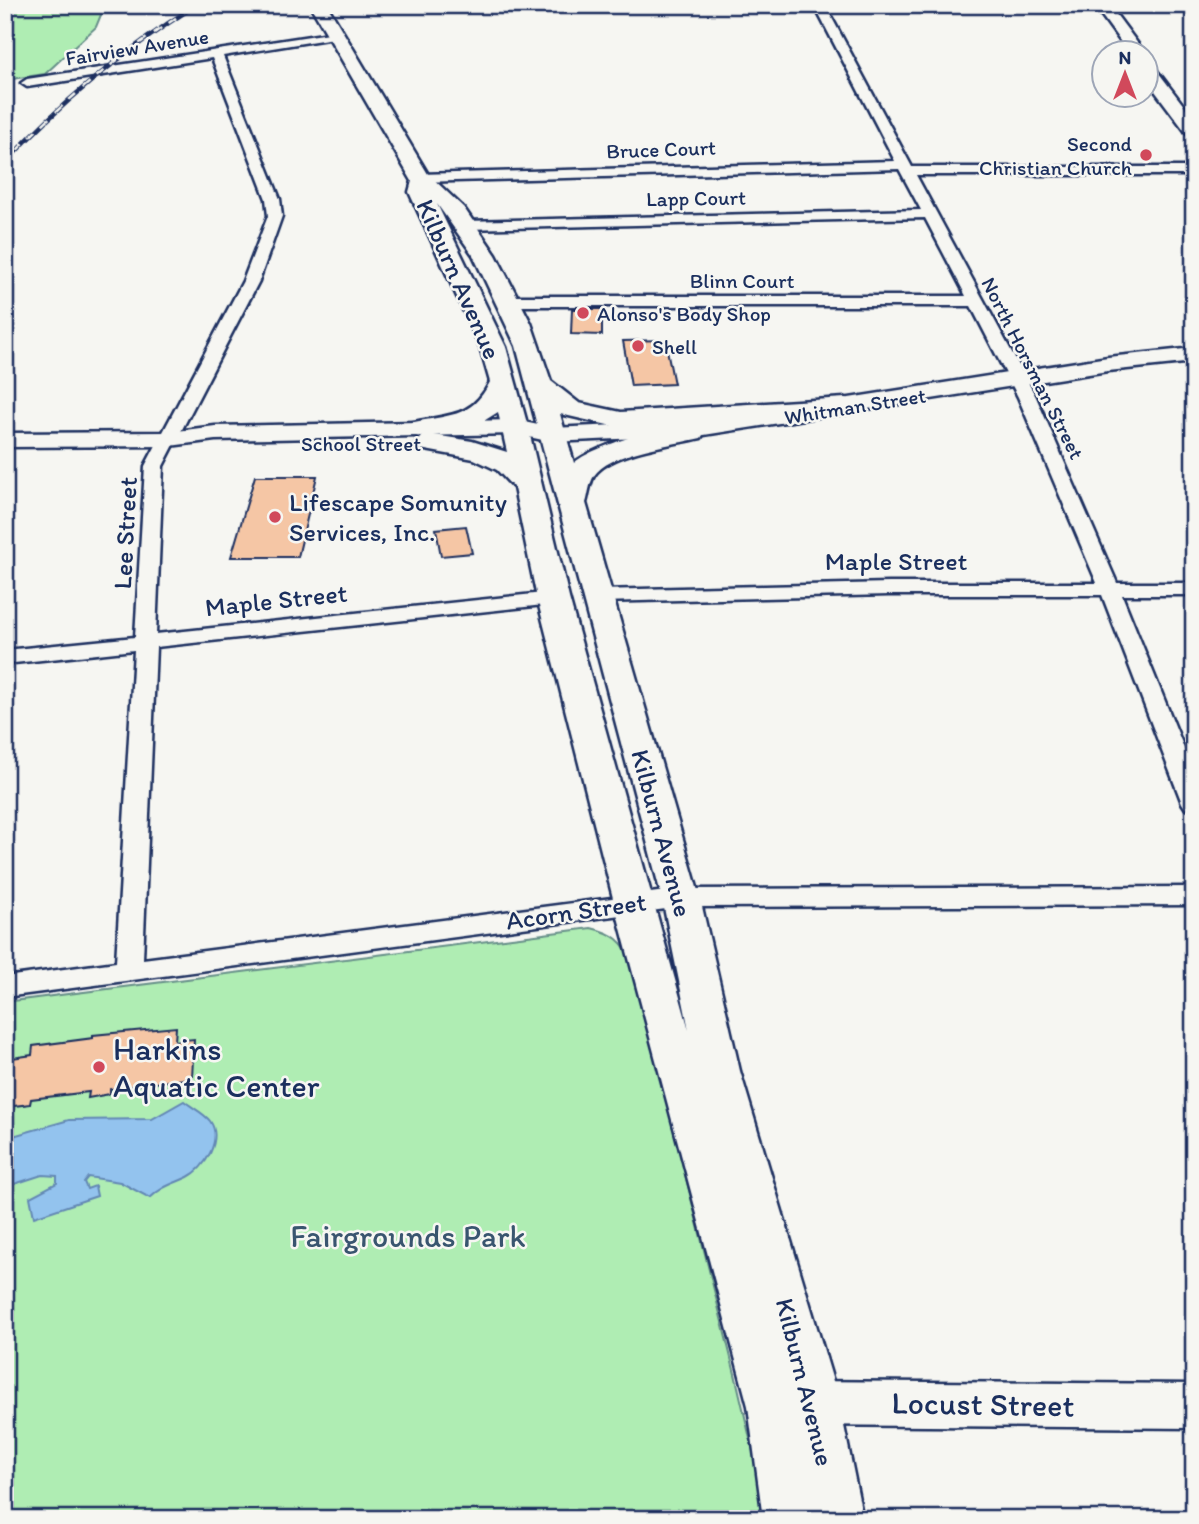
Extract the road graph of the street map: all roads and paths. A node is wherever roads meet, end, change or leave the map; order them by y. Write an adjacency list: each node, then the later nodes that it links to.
1 (318, 5): 4 (main road, Kilburn Avenue)
2 (819, 5): 10 (street, North Horsman Street)
3 (1101, 5): 5 (main road)
4 (336, 36): 6 (street, Fairview Avenue); 12 (main road, Kilburn Avenue)
5 (1126, 38)
6 (216, 54): 7 (street, Fairview Avenue); 25 (street, Lee Street)
7 (27, 83)
8 (1160, 84): 9 (main road)
9 (1192, 126)
10 (905, 168): 11 (street, Bruce Court); 12 (street, Bruce Court); 13 (street, North Horsman Street)
11 (1194, 171)
12 (420, 178): 14 (main road, Kilburn Avenue); 19 (main road, Kilburn Avenue)
13 (928, 215): 14 (street, Lapp Court); 16 (street, North Horsman Street)
14 (465, 225): 15 (main road, Kilburn Avenue)
15 (510, 301): 16 (street, Blinn Court); 20 (main road, Kilburn Avenue)
16 (974, 301): 18 (street, North Horsman Street)
17 (1194, 355): 18 (main road, Whitman Street)
18 (1018, 380): 21 (main road, Whitman Street); 29 (street, North Horsman Street)
19 (502, 383): 23 (main road, Kilburn Avenue); 24 (main road)
20 (539, 385): 21 (main road); 23 (main road, Kilburn Avenue)
21 (845, 406): 22 (main road, Whitman Street)
22 (704, 428): 23 (main road, Whitman Street); 28 (main road)
23 (528, 435): 24 (main road, School Street); 27 (main road, Kilburn Avenue); 28 (main road, Kilburn Avenue)
24 (425, 436): 25 (main road, School Street); 27 (main road)
25 (170, 439): 26 (main road, School Street); 33 (street, Lee Street)
26 (5, 440)
27 (527, 485): 32 (main road, Kilburn Avenue)
28 (572, 503): 31 (main road, Kilburn Avenue)
29 (1110, 589): 30 (street, Maple Street); 31 (street, Maple Street); 35 (street, North Horsman Street)
30 (1194, 589)
31 (598, 596): 37 (main road, Kilburn Avenue)
32 (553, 598): 33 (street, Maple Street); 38 (main road, Kilburn Avenue)
33 (146, 642): 34 (street, Maple Street); 39 (street, Lee Street)
34 (5, 657)
35 (1194, 803)
36 (1194, 896): 37 (street, Acorn Street)
37 (681, 898): 38 (street, Acorn Street); 41 (main road, Kilburn Avenue)
38 (634, 902): 39 (street, Acorn Street); 41 (main road, Kilburn Avenue)
39 (129, 971): 40 (street, Acorn Street)
40 (5, 987)
41 (793, 1404): 42 (main road, Locust Street); 43 (main road, Kilburn Avenue); 44 (main road, Kilburn Avenue)
42 (1194, 1406)
43 (790, 1519)
44 (836, 1519)

